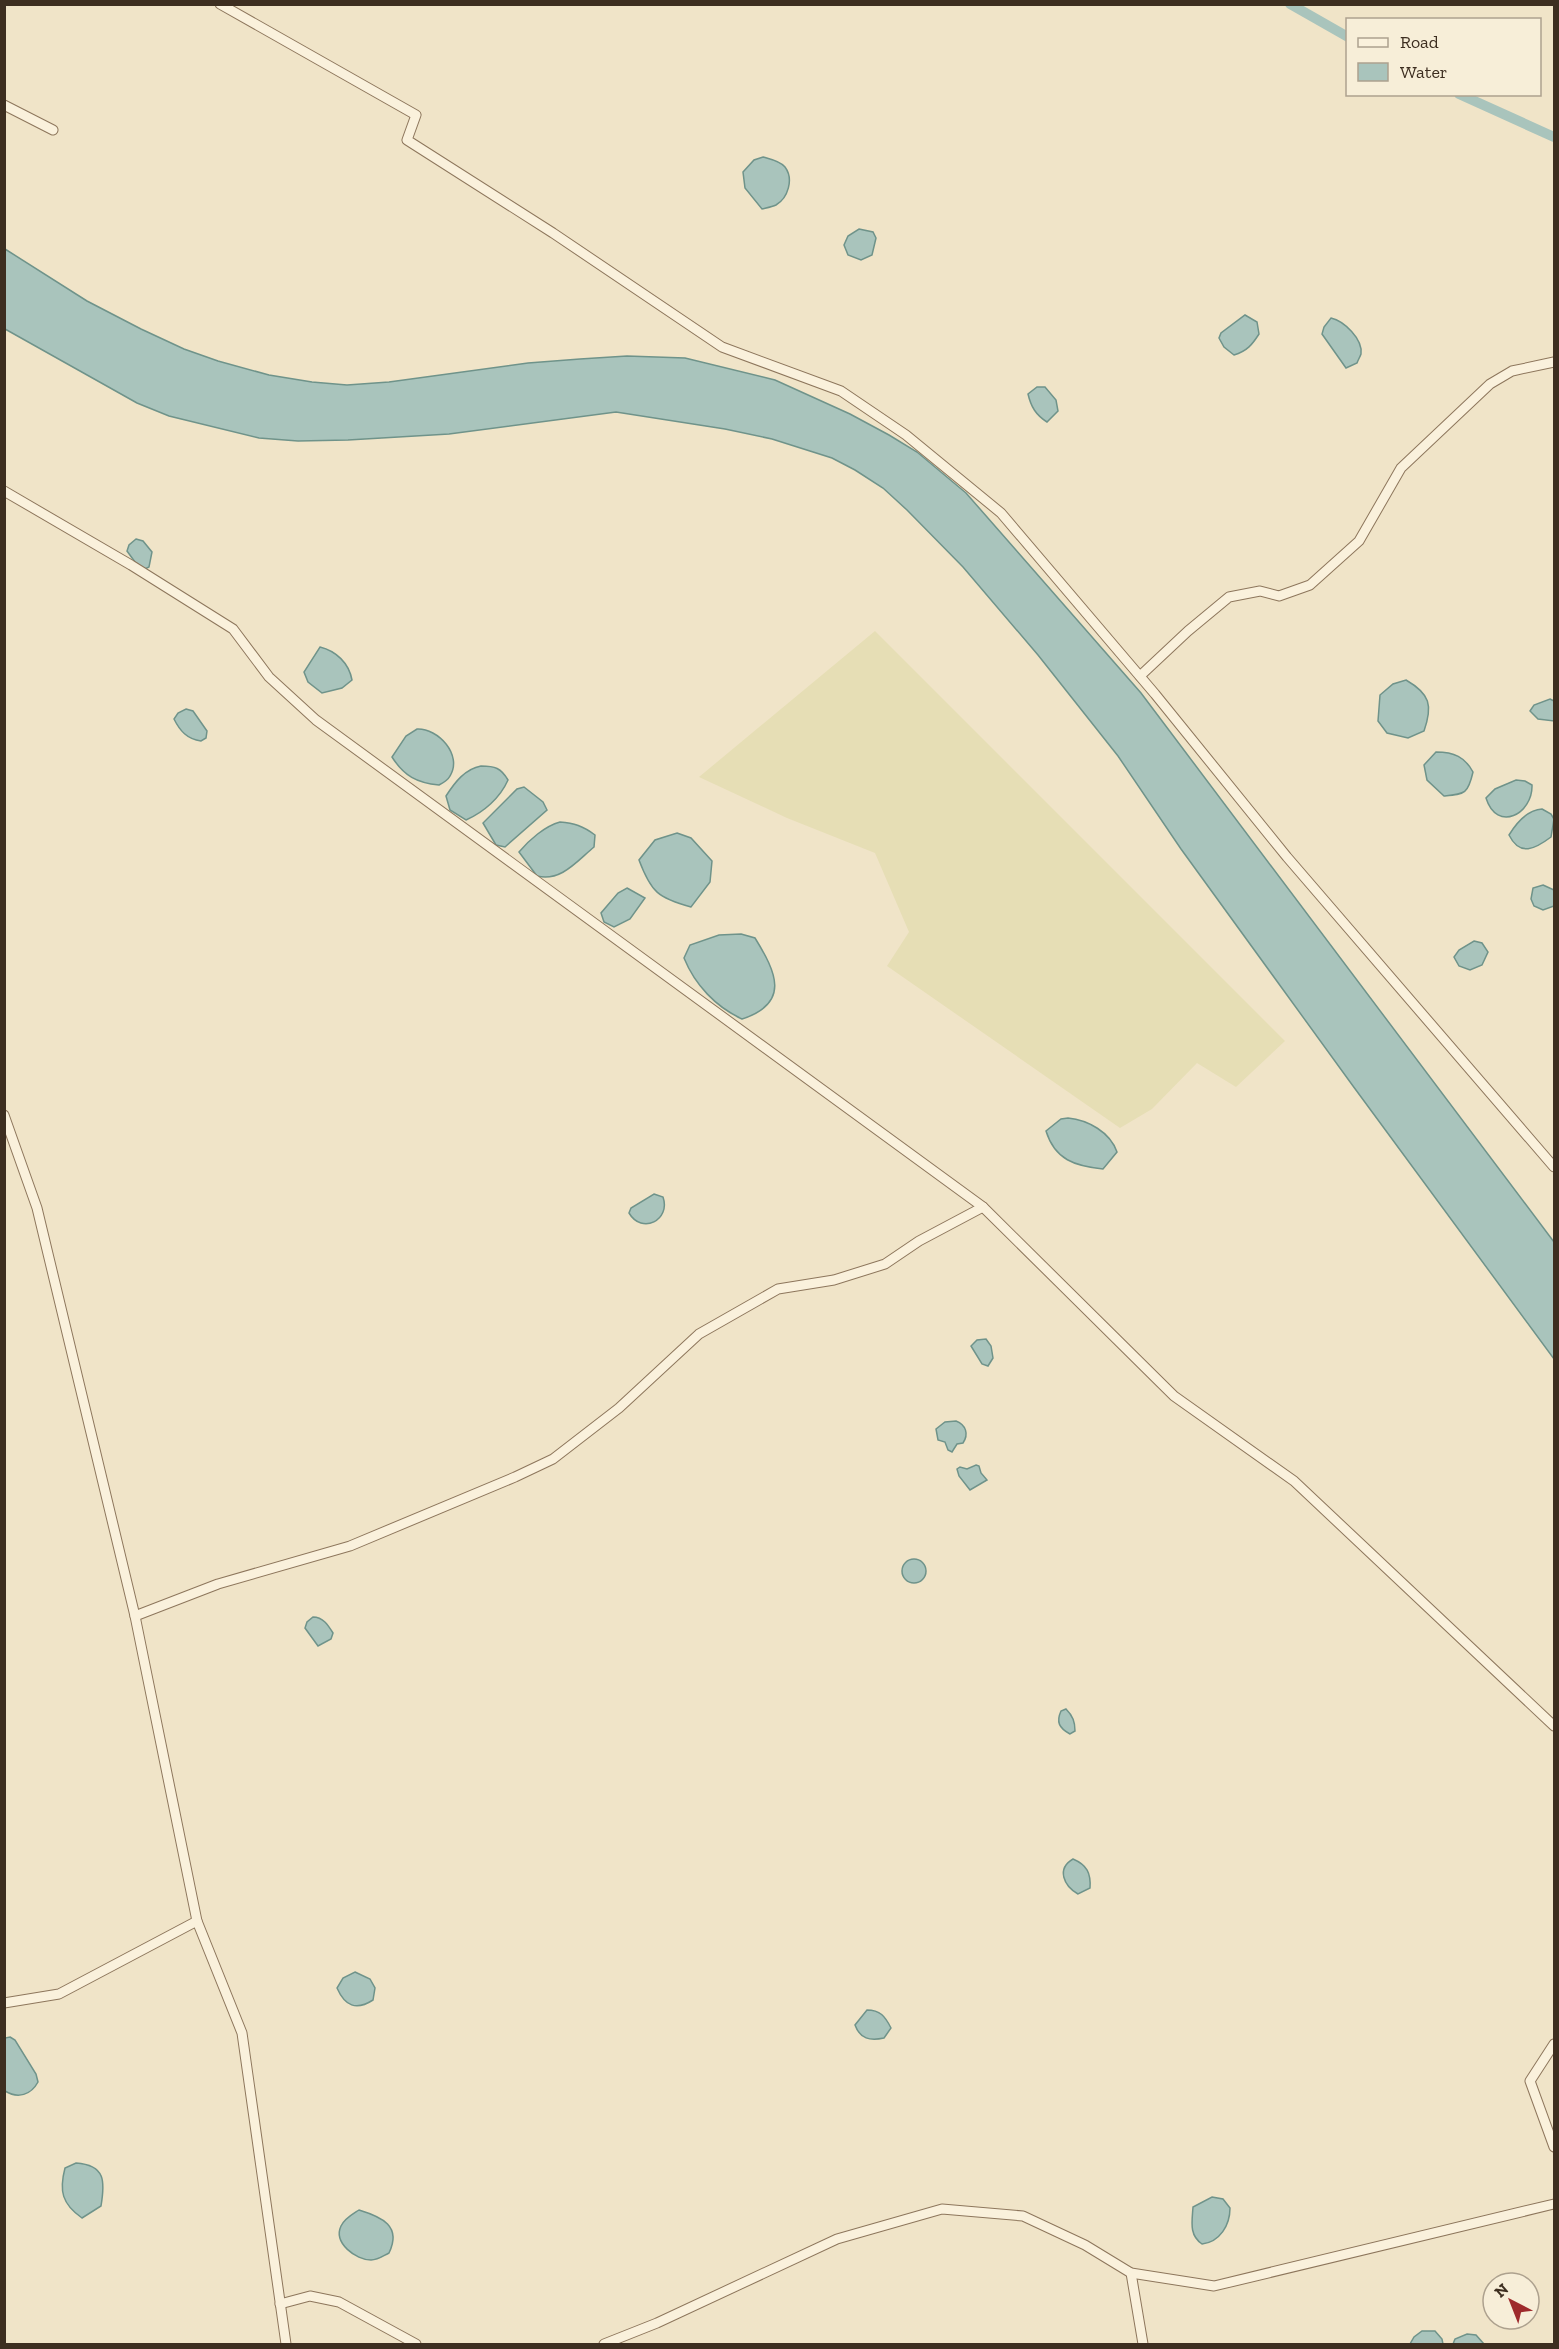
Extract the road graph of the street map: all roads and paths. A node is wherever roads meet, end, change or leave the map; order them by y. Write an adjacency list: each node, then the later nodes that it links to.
1 (220, 4): 6 (street)
2 (4, 105): 3 (street)
3 (53, 130)
4 (1554, 362): 6 (street)
5 (4, 491): 9 (street)
6 (1140, 676): 8 (street)
7 (4, 1115): 10 (street)
8 (1554, 1167)
9 (983, 1207): 10 (street); 11 (street)
10 (135, 1616): 12 (street)
11 (1554, 1726)
12 (197, 1921): 13 (street); 18 (street)
13 (4, 2003)
14 (1554, 2044): 15 (street)
15 (1554, 2148)
16 (1554, 2204): 17 (street)
17 (1131, 2273): 21 (street); 22 (street)
18 (280, 2304): 19 (street); 20 (street)
19 (286, 2344)
20 (416, 2344)
21 (604, 2344)
22 (1143, 2344)

